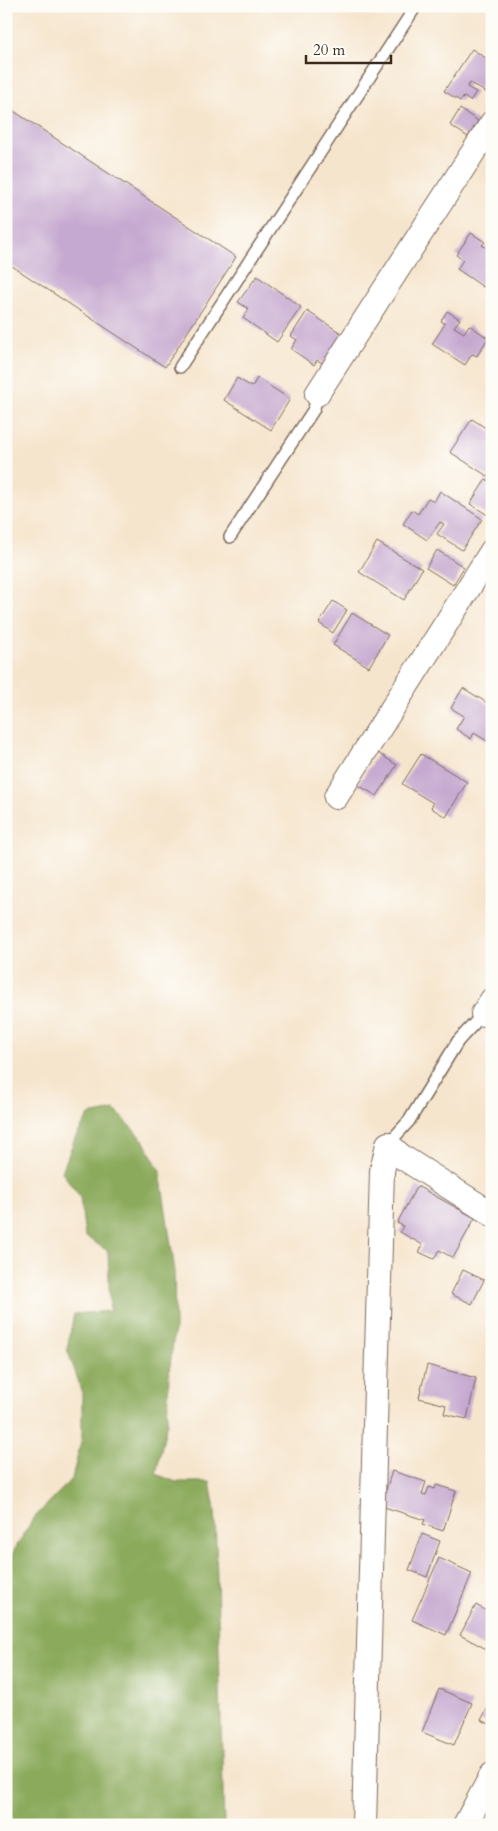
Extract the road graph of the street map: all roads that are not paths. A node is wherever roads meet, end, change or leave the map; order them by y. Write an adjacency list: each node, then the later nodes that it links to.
1 (416, 6): 3 (lane)
2 (492, 124): 4 (street)
3 (180, 367)
4 (317, 394): 5 (lane)
5 (230, 537)
6 (492, 551): 7 (street)
7 (336, 797)
8 (487, 1007): 9 (lane)
9 (388, 1144): 10 (street); 12 (street)
10 (492, 1214)
11 (492, 1775): 13 (street)
12 (364, 1825)
13 (465, 1825)

